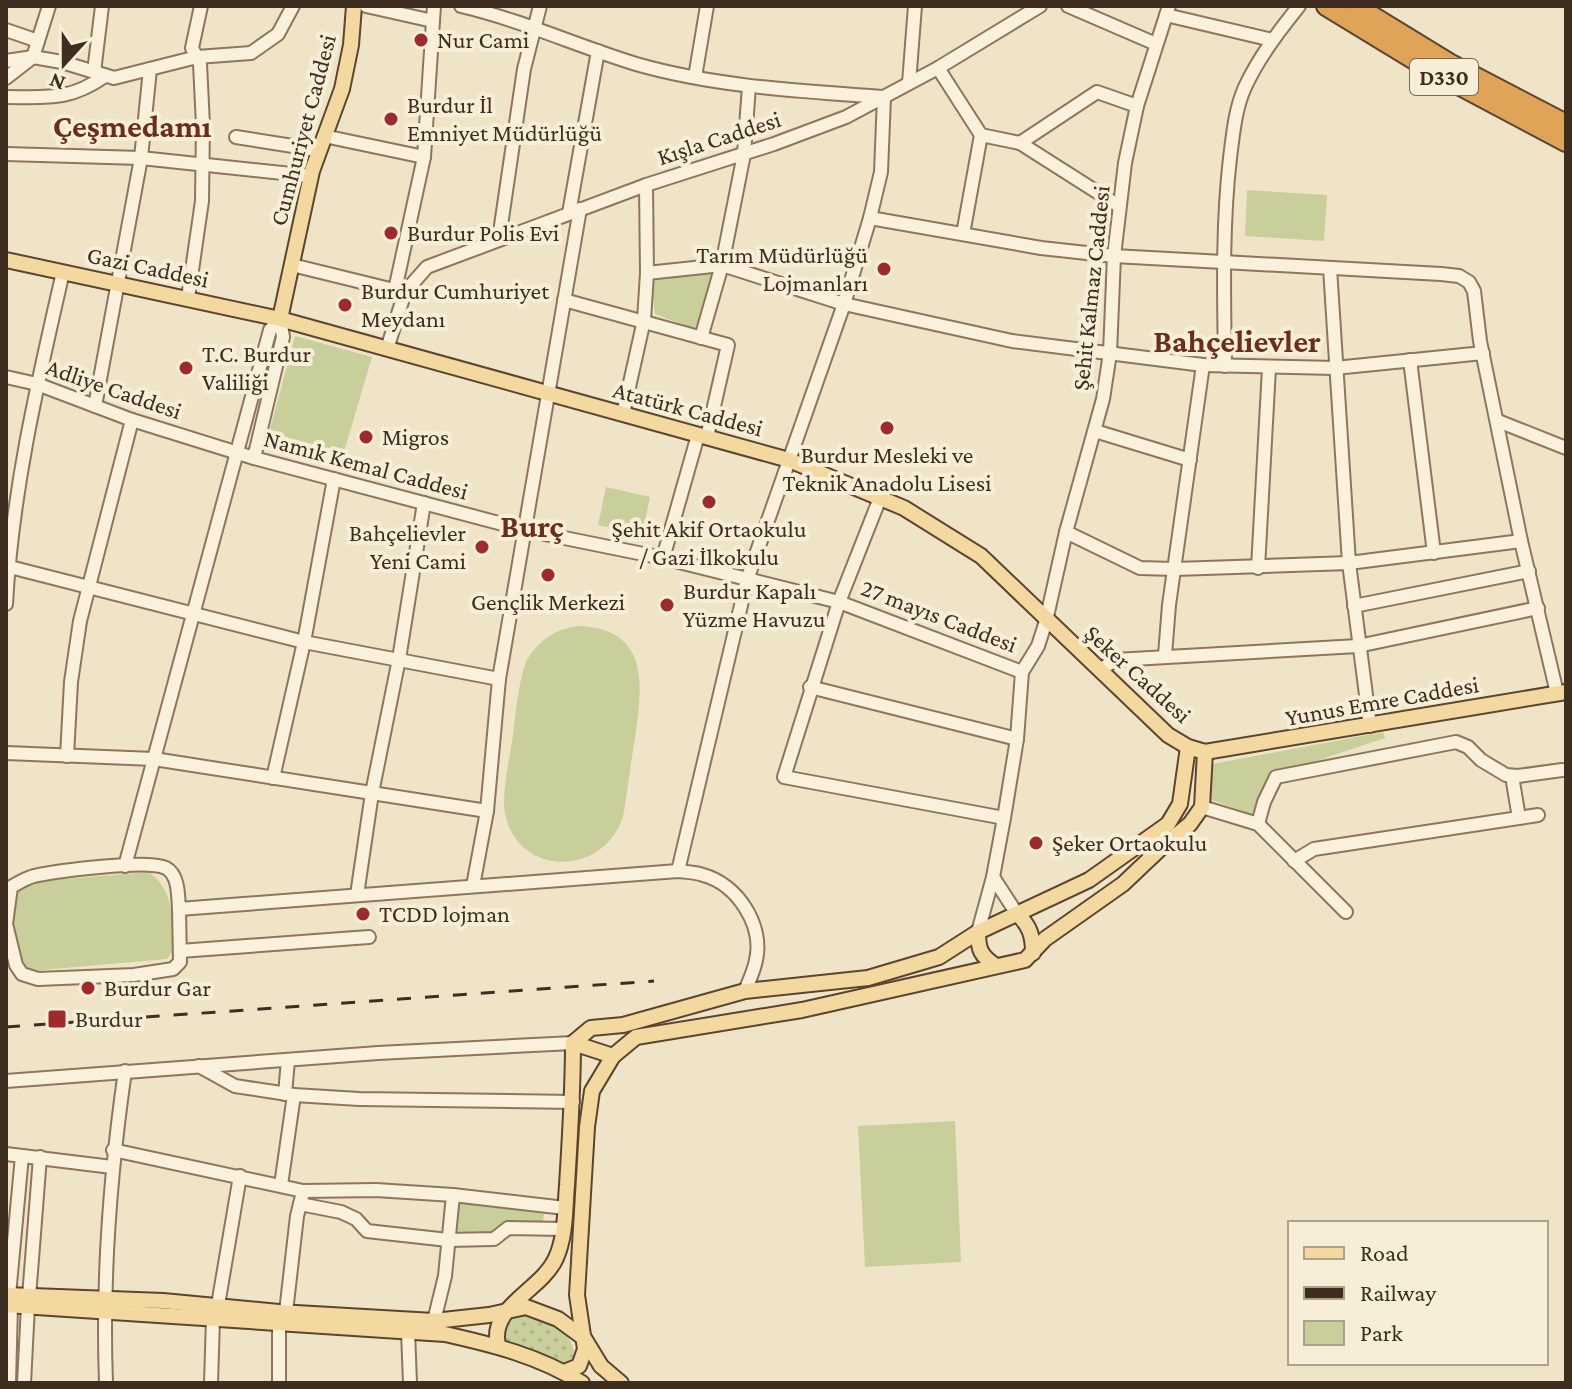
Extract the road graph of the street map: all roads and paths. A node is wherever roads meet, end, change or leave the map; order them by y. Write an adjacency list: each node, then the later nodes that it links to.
1 (49, 6): 22 (street)
2 (102, 6): 30 (street)
3 (201, 6): 26 (street)
4 (293, 6): 26 (street)
5 (354, 6): 42 (main road, Cumhuriyet Caddesi)
6 (366, 6): 18 (street)
7 (434, 6): 18 (street)
8 (540, 6): 19 (street)
9 (707, 6): 31 (street)
10 (915, 6): 33 (street)
11 (1040, 6): 28 (street, Kışla Caddesi)
12 (1068, 6): 23 (street)
13 (1299, 6): 21 (street)
14 (1326, 6): 41 (highway, D330)
15 (1356, 6): 38 (highway, D330)
16 (469, 7): 19 (street)
17 (1168, 11): 21 (street); 23 (street, Şehit Kalmaz Caddesi)
18 (433, 21): 46 (street)
19 (534, 28): 24 (street); 55 (street)
20 (6, 30): 22 (street)
21 (1272, 40): 58 (street)
22 (38, 41): 25 (street)
23 (1156, 44): 37 (street, Şehit Kalmaz Caddesi)
24 (598, 51): 31 (street); 52 (street)
25 (33, 57): 27 (street); 30 (street); 32 (street)
26 (197, 57): 29 (street); 48 (street)
27 (6, 61)
28 (938, 68): 33 (street, Kışla Caddesi); 39 (street)
29 (150, 69): 30 (street); 47 (street)
30 (99, 74): 35 (street)
31 (695, 77): 34 (street)
32 (6, 78)
33 (909, 83): 36 (street, Kışla Caddesi)
34 (749, 86): 36 (street); 45 (street)
35 (6, 97)
36 (884, 97): 45 (street, Kışla Caddesi); 53 (street)
37 (1137, 106): 43 (street); 51 (street, Şehit Kalmaz Caddesi)
38 (1566, 124)
39 (981, 135): 43 (street); 54 (street)
40 (236, 137): 42 (street)
41 (1566, 142)
42 (321, 143): 46 (street); 49 (main road, Cumhuriyet Caddesi)
43 (1020, 143): 51 (street)
44 (6, 154): 47 (street)
45 (744, 154): 50 (street, Kışla Caddesi); 60 (street)
46 (424, 157): 65 (street)
47 (141, 158): 48 (street); 64 (street)
48 (203, 164): 49 (street); 66 (street)
49 (311, 176): 59 (main road, Cumhuriyet Caddesi)
50 (646, 185): 52 (street, Kışla Caddesi); 63 (street)
51 (1119, 206): 56 (street, Şehit Kalmaz Caddesi)
52 (574, 211): 55 (street, Kışla Caddesi); 67 (street)
53 (870, 218): 54 (street); 68 (street)
54 (963, 234): 56 (street)
55 (499, 239): 65 (street, Kışla Caddesi)
56 (1114, 256): 58 (street); 73 (street, Şehit Kalmaz Caddesi)
57 (6, 260): 62 (main road, Gazi Caddesi)
58 (1224, 261): 61 (street); 77 (street)
59 (292, 265): 65 (street); 69 (main road, Cumhuriyet Caddesi)
60 (722, 265): 63 (street); 68 (street); 71 (street)
61 (1330, 268): 74 (street); 79 (street)
62 (63, 272): 64 (main road, Gazi Caddesi); 81 (street)
63 (647, 273): 70 (street)
64 (117, 283): 66 (main road, Gazi Caddesi); 83 (street)
65 (400, 291): 72 (street)
66 (188, 298): 69 (main road, Gazi Caddesi)
67 (564, 300): 70 (street); 82 (street)
68 (844, 304): 73 (street); 93 (street)
69 (280, 319): 72 (main road, Atatürk Caddesi); 91 (street); 92 (street)
70 (644, 320): 71 (street); 84 (street)
71 (701, 338): 88 (street)
72 (387, 349): 82 (main road, Atatürk Caddesi)
73 (1110, 353): 76 (street); 87 (street, Şehit Kalmaz Caddesi)
74 (1483, 353): 75 (street); 86 (street)
75 (1410, 360): 79 (street); 101 (street)
76 (1203, 365): 77 (street); 94 (street)
77 (1225, 366): 78 (street)
78 (1269, 368): 79 (street); 105 (street)
79 (1335, 368): 103 (street)
80 (6, 377): 81 (street, Adliye Caddesi)
81 (37, 384): 83 (street, Adliye Caddesi); 104 (street)
82 (547, 394): 84 (main road, Atatürk Caddesi); 98 (street)
83 (95, 406): 85 (street, Adliye Caddesi)
84 (623, 414): 88 (main road, Atatürk Caddesi)
85 (132, 420): 89 (street, Adliye Caddesi); 109 (street)
86 (1498, 421): 90 (street); 100 (street)
87 (1095, 431): 94 (street); 99 (street, Şehit Kalmaz Caddesi)
88 (702, 436): 93 (main road, Atatürk Caddesi); 102 (street)
89 (207, 445): 91 (street, Namık Kemal Caddesi)
90 (1566, 448)
91 (237, 453): 92 (street, Namık Kemal Caddesi); 114 (street)
92 (254, 458): 95 (street, Namık Kemal Caddesi)
93 (789, 460): 96 (main road, Atatürk Caddesi); 108 (street)
94 (1190, 460): 106 (street)
95 (334, 479): 97 (street, Namık Kemal Caddesi); 116 (street)
96 (880, 498): 110 (street); 115 (main road, Atatürk Caddesi)
97 (424, 503): 98 (street, Namık Kemal Caddesi); 119 (street)
98 (525, 530): 102 (street, Namık Kemal Caddesi); 122 (street)
99 (1066, 532): 106 (street); 115 (street, Şehit Kalmaz Caddesi)
100 (1521, 541): 101 (street); 107 (street)
101 (1434, 553): 103 (street)
102 (663, 558): 108 (street, Namık Kemal Caddesi)
103 (1349, 563): 105 (street); 112 (street)
104 (7, 566): 109 (street); 111 (street)
105 (1258, 568): 106 (street)
106 (1175, 569): 118 (street)
107 (1529, 571): 112 (street); 113 (street)
108 (747, 580): 110 (street, 27 mayıs Caddesi); 144 (street)
109 (88, 586): 114 (street); 130 (street)
110 (839, 602): 121 (street, 27 mayıs Caddesi); 123 (street)
111 (6, 604)
112 (1354, 606): 117 (street)
113 (1538, 608): 117 (street); 124 (street)
114 (193, 615): 116 (street); 131 (street)
115 (1046, 621): 120 (main road, Şeker Caddesi); 121 (street, Şehit Kalmaz Caddesi)
116 (304, 642): 119 (street); 134 (street)
117 (1358, 646): 118 (street); 125 (street)
118 (1165, 655): 120 (street)
119 (399, 659): 122 (street); 135 (street)
120 (1100, 670): 127 (main road, Şeker Caddesi)
121 (1022, 672): 126 (street)
122 (499, 679): 137 (street)
123 (810, 687): 126 (street); 139 (street)
124 (1562, 692): 125 (main road, Yunus Emre Caddesi)
125 (1370, 726): 128 (main road, Yunus Emre Caddesi)
126 (1017, 739): 139 (street)
127 (1188, 747): 128 (main road, Şeker Caddesi); 151 (main road)
128 (1205, 752): 136 (main road)
129 (6, 753): 130 (street)
130 (67, 756): 131 (street)
131 (154, 759): 134 (street); 143 (street)
132 (1562, 770): 133 (street)
133 (1512, 776): 140 (street); 141 (street)
134 (273, 778): 135 (street)
135 (372, 793): 137 (street); 148 (street)
136 (1202, 807): 141 (street); 156 (main road)
137 (487, 811): 147 (street)
138 (1538, 815): 140 (street)
139 (1004, 818): 145 (street)
140 (1519, 818): 142 (street)
141 (1258, 824): 142 (street)
142 (1294, 861): 150 (street)
143 (125, 866): 146 (street); 149 (street)
144 (678, 871): 147 (street); 158 (street)
145 (993, 877): 151 (street); 153 (street)
146 (9, 884): 152 (street)
147 (473, 886): 148 (street)
148 (357, 895): 149 (street)
149 (179, 909): 155 (street)
150 (1346, 912)
151 (1017, 914): 153 (main road); 156 (main road)
152 (6, 924): 155 (street)
153 (978, 932): 157 (main road); 158 (main road)
154 (369, 937): 155 (street)
155 (180, 951)
156 (1033, 953): 157 (main road)
157 (996, 966): 160 (main road)
158 (745, 991): 159 (main road)
159 (573, 1043): 160 (main road); 161 (street); 166 (main road)
160 (613, 1056): 187 (main road)
161 (288, 1060): 162 (street); 165 (street)
162 (199, 1066): 163 (street); 165 (street)
163 (125, 1071): 164 (street); 167 (street)
164 (6, 1081)
165 (290, 1094): 166 (street); 173 (street)
166 (573, 1102): 176 (main road)
167 (113, 1150): 171 (street); 172 (street)
168 (6, 1154): 169 (street)
169 (22, 1156): 170 (street); 179 (street)
170 (40, 1157): 171 (street); 180 (street)
171 (112, 1167): 181 (street)
172 (240, 1176): 173 (street); 183 (street)
173 (281, 1185): 175 (street)
174 (453, 1195): 175 (street); 176 (street); 178 (street)
175 (302, 1197): 178 (street); 184 (street)
176 (565, 1208): 177 (main road)
177 (563, 1229): 178 (street); 182 (main road)
178 (448, 1240): 185 (street)
179 (8, 1300): 180 (main road); 190 (street)
180 (28, 1302): 181 (main road); 191 (street)
181 (104, 1305): 183 (main road); 192 (street)
182 (506, 1310): 185 (main road); 187 (main road); 188 (main road)
183 (216, 1312): 184 (main road); 193 (street)
184 (282, 1317): 185 (main road); 186 (main road); 194 (street)
185 (434, 1321)
186 (408, 1331): 188 (main road); 195 (street)
187 (584, 1338): 189 (main road); 197 (main road)
188 (498, 1345): 189 (main road)
189 (564, 1372): 196 (main road)
190 (9, 1383)
191 (24, 1383)
192 (106, 1383)
193 (211, 1383)
194 (279, 1383)
195 (410, 1383)
196 (582, 1383)
197 (621, 1383)

